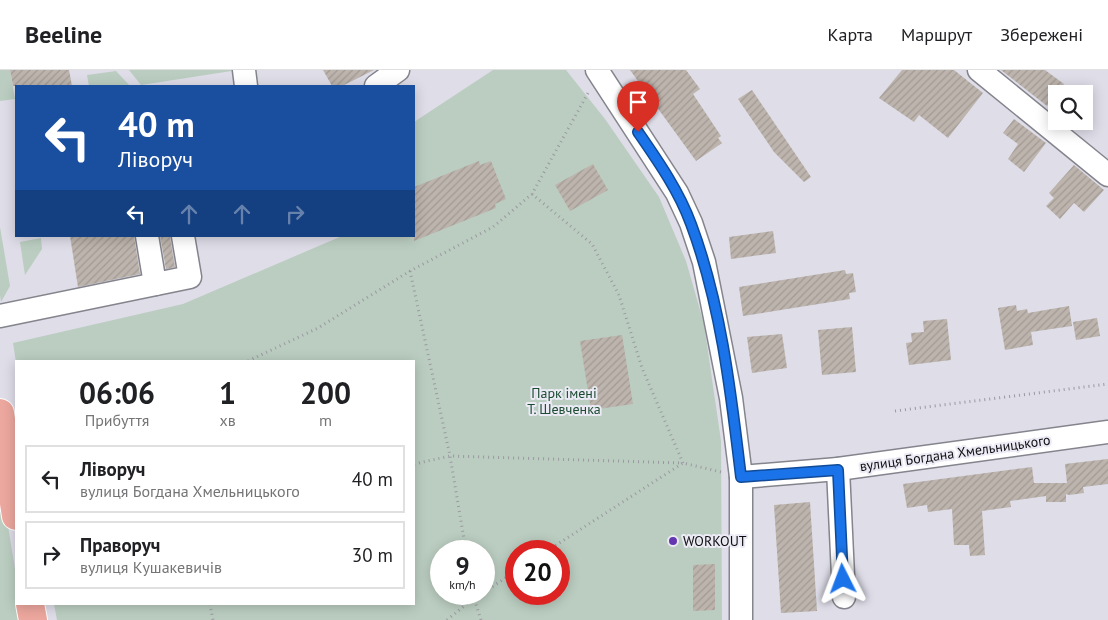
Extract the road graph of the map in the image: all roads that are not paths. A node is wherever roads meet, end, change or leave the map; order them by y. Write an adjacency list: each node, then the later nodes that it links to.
1 (244, 70): 5 (street)
2 (398, 70): 6 (street)
3 (979, 70): 7 (street)
4 (598, 71): 15 (street)
5 (246, 85)
6 (377, 85)
7 (1104, 163)
8 (147, 237): 10 (street)
9 (183, 237): 10 (street)
10 (154, 284): 11 (street)
11 (0, 316)
12 (0, 413): 16 (main road)
13 (1108, 432): 14 (street, вулиця Богдана Хмельницького)
14 (838, 470): 15 (street, вулиця Богдана Хмельницького); 17 (street)
15 (741, 477): 20 (street)
16 (15, 510)
17 (844, 597)
18 (30, 605): 19 (main road)
19 (33, 620)
20 (741, 620)

